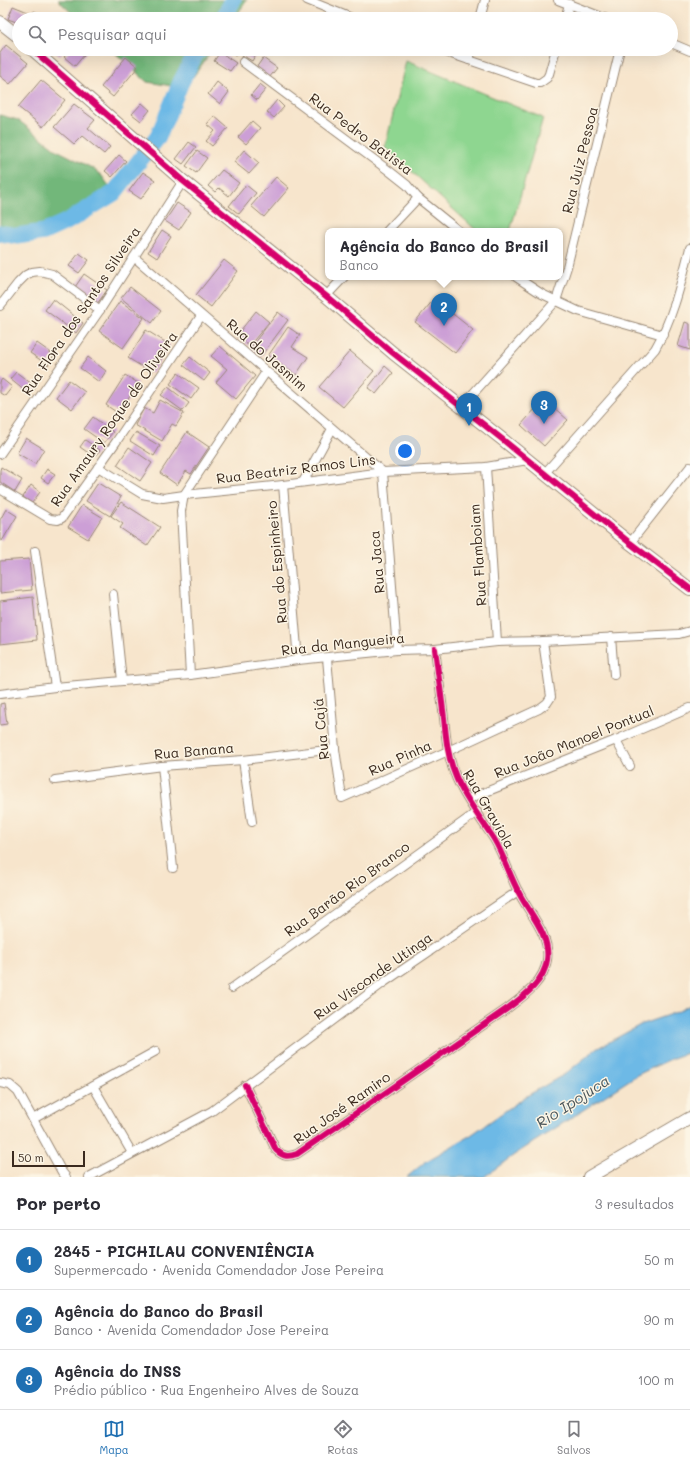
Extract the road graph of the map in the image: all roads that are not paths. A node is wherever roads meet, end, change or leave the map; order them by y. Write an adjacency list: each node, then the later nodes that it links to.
1 (306, 0): 5 (street)
2 (485, 0): 6 (street)
3 (558, 0): 4 (street)
4 (569, 4): 7 (street); 8 (street)
5 (336, 12)
6 (482, 12)
7 (567, 12)
8 (589, 12)
9 (0, 22): 10 (street)
10 (12, 31)
11 (678, 46): 12 (street)
12 (690, 50)
13 (40, 56): 20 (street)
14 (457, 56): 18 (street)
15 (470, 56): 18 (street)
16 (554, 56): 18 (street)
17 (618, 56): 28 (street, Rua Juiz Pessoa)
18 (469, 60)
19 (243, 62): 21 (street, Rua Pedro Batista)
20 (183, 181): 25 (street, Rua Flora dos Santos Silveira); 30 (street)
21 (418, 198): 22 (street); 23 (street, Rua Pedro Batista)
22 (390, 228)
23 (455, 228)
24 (690, 248): 35 (street)
25 (134, 257): 33 (street, Rua Flora dos Santos Silveira); 34 (street, Rua do Jasmim)
26 (341, 280): 30 (street)
27 (521, 280): 31 (street)
28 (563, 280)
29 (563, 280): 31 (street, Rua Juiz Pessoa)
30 (326, 296): 37 (street)
31 (556, 302): 35 (street); 37 (street, Rua Juiz Pessoa)
32 (0, 306): 33 (street)
33 (100, 310): 39 (street, Rua Flora dos Santos Silveira)
34 (201, 316): 36 (street, Rua do Jasmim); 42 (street, Rua Amaury Roque de Oliveira)
35 (663, 335): 45 (street)
36 (266, 372): 38 (street, Rua do Jasmim); 49 (street)
37 (460, 407): 40 (street)
38 (332, 429): 44 (street, Rua do Jasmim); 46 (street)
39 (0, 454)
40 (528, 460): 43 (street, Rua Beatriz Ramos Lins); 45 (street)
41 (690, 466): 50 (street)
42 (98, 467): 48 (street, Rua Amaury Roque de Oliveira); 49 (street, Rua Beatriz Ramos Lins)
43 (486, 467): 44 (street, Rua Beatriz Ramos Lins); 57 (street, Rua Flamboiam)
44 (382, 472): 46 (street, Rua Beatriz Ramos Lins); 59 (street, Rua Jaca)
45 (544, 474): 50 (street)
46 (303, 482): 47 (street, Rua Beatriz Ramos Lins)
47 (283, 485): 49 (street, Rua Beatriz Ramos Lins); 61 (street, Rua do Espinheiro)
48 (0, 489)
49 (184, 495): 62 (street)
50 (630, 543): 52 (street)
51 (35, 551): 65 (street)
52 (690, 589)
53 (113, 594): 64 (street)
54 (690, 631): 55 (street, Rua da Mangueira)
55 (612, 637): 56 (street, Rua da Mangueira); 63 (street)
56 (543, 641): 57 (street, Rua da Mangueira); 70 (street, Rua Pinha)
57 (497, 642): 58 (street, Rua da Mangueira)
58 (435, 649): 59 (street, Rua da Mangueira); 70 (street, Rua Graviola)
59 (397, 650): 60 (street, Rua da Mangueira)
60 (326, 658): 61 (street, Rua da Mangueira); 69 (street, Rua Cajá)
61 (298, 660): 62 (street, Rua da Mangueira)
62 (190, 675): 64 (street, Rua da Mangueira)
63 (614, 675)
64 (122, 681): 65 (street, Rua da Mangueira)
65 (55, 687): 66 (street, Rua da Mangueira)
66 (0, 694)
67 (690, 708): 68 (street, Rua João Manoel Pontual)
68 (616, 740): 73 (street); 76 (street, Rua João Manoel Pontual)
69 (335, 749): 71 (street, Rua Banana); 75 (street, Rua Cajá)
70 (448, 752): 75 (street, Rua Pinha); 76 (street, Rua Graviola)
71 (243, 760): 72 (street, Rua Banana); 78 (street)
72 (162, 766): 74 (street, Rua Banana); 79 (street)
73 (630, 766)
74 (56, 780)
75 (342, 798)
76 (468, 799): 77 (street, Rua Graviola)
77 (477, 812): 80 (street, Rua Graviola); 81 (street, Rua Barão Rio Branco)
78 (252, 822)
79 (173, 868)
80 (518, 891): 83 (street, Rua Graviola); 85 (street, Rua Visconde Utinga)
81 (232, 988)
82 (156, 1051): 86 (street)
83 (420, 1068): 85 (street, Rua José Ramiro)
84 (0, 1083): 88 (street)
85 (245, 1085): 89 (street, Rua Visconde Utinga)
86 (93, 1086): 88 (street); 89 (street)
87 (690, 1118): 92 (street)
88 (33, 1119): 90 (street)
89 (132, 1153): 91 (street, Rua Visconde Utinga)
90 (66, 1177)
91 (89, 1177)
92 (589, 1177)

